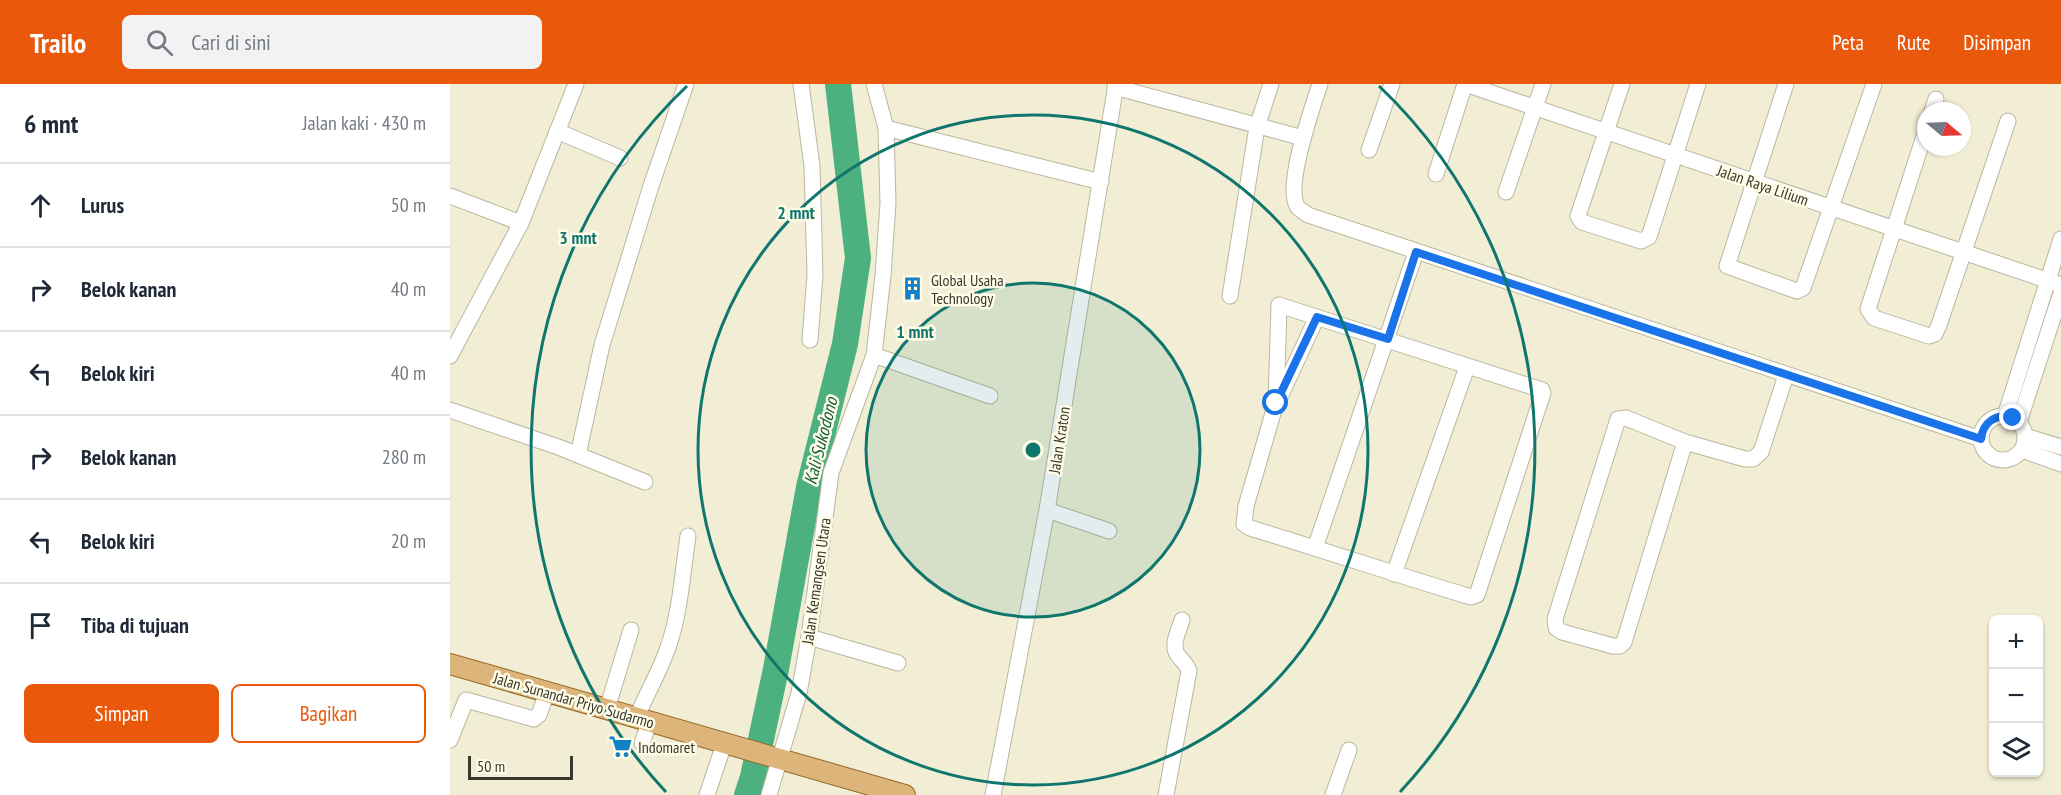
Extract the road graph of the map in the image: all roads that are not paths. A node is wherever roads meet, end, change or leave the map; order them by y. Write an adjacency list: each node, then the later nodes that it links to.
1 (576, 84): 19 (street)
2 (686, 84): 54 (street)
3 (801, 84): 42 (street)
4 (874, 84): 18 (street, Jalan Kemangsen Utara)
5 (1271, 84): 17 (street)
6 (1320, 84): 21 (street)
7 (1392, 84): 22 (street)
8 (1465, 84): 15 (street, Jalan Raya Lilium); 26 (street)
9 (1543, 84): 15 (street)
10 (1622, 84): 20 (street)
11 (1698, 84): 23 (street)
12 (1786, 84): 28 (street)
13 (1874, 84): 31 (street)
14 (1116, 86): 17 (street); 27 (street, Jalan Kraton)
15 (1534, 108): 20 (street, Jalan Raya Lilium); 29 (street)
16 (2008, 121): 36 (street)
17 (1257, 127): 21 (street); 39 (street)
18 (886, 128): 27 (street); 43 (street, Jalan Kemangsen Utara)
19 (557, 131): 25 (street); 32 (street)
20 (1606, 132): 23 (street, Jalan Raya Lilium); 23 (street)
21 (1303, 138): 35 (street)
22 (1369, 150)
23 (1675, 155): 28 (street, Jalan Raya Lilium)
24 (1918, 156): 33 (street)
25 (620, 158)
26 (1436, 174)
27 (1101, 182): 57 (street, Jalan Kraton)
28 (1755, 182): 31 (street, Jalan Raya Lilium); 31 (street)
29 (1506, 192)
30 (450, 196): 32 (street)
31 (1832, 208): 33 (street, Jalan Raya Lilium)
32 (521, 223): 44 (street)
33 (1894, 229): 36 (street, Jalan Raya Lilium); 36 (street)
34 (2061, 239): 37 (street)
35 (1416, 252): 41 (street); 46 (street)
36 (1963, 252): 37 (street, Jalan Raya Lilium)
37 (2054, 283): 50 (street)
38 (2061, 293): 50 (street)
39 (1230, 296)
40 (1317, 317): 41 (street); 48 (street); 48 (street)
41 (1388, 339): 45 (street); 60 (street)
42 (810, 340)
43 (874, 355): 47 (street); 64 (street, Jalan Kemangsen Utara)
44 (450, 356)
45 (1467, 367): 61 (street); 61 (street)
46 (1786, 375): 51 (street); 52 (street)
47 (990, 396)
48 (1276, 403): 60 (street)
49 (450, 410): 54 (street)
50 (2018, 431): 51 (street); 51 (street); 53 (street); 55 (street)
51 (1981, 439)
52 (1685, 442): 52 (street)
53 (2061, 447)
54 (578, 455): 56 (street)
55 (2061, 464)
56 (645, 482)
57 (1047, 510): 58 (street); 78 (street, Jalan Kraton)
58 (1108, 531)
59 (688, 536): 69 (street)
60 (1316, 548): 61 (street)
61 (1394, 574)
62 (1182, 620): 79 (street)
63 (631, 630): 68 (street)
64 (809, 637): 65 (street); 74 (street, Jalan Kemangsen Utara)
65 (898, 663)
66 (450, 664): 67 (main road, Jalan Sunandar Priyo Sudarmo)
67 (547, 692): 68 (main road, Jalan Sunandar Priyo Sudarmo); 70 (street)
68 (608, 709): 69 (main road, Jalan Sunandar Priyo Sudarmo)
69 (643, 719): 71 (street); 72 (main road, Jalan Sunandar Priyo Sudarmo)
70 (450, 740)
71 (642, 743)
72 (729, 746): 74 (main road, Jalan Sunandar Priyo Sudarmo); 75 (street)
73 (1348, 750): 80 (street)
74 (772, 758): 76 (street, Jalan Kemangsen Utara); 77 (main road, Jalan Sunandar Priyo Sudarmo)
75 (707, 795)
76 (769, 795)
77 (905, 795)
78 (993, 795)
79 (1166, 795)
80 (1333, 795)

